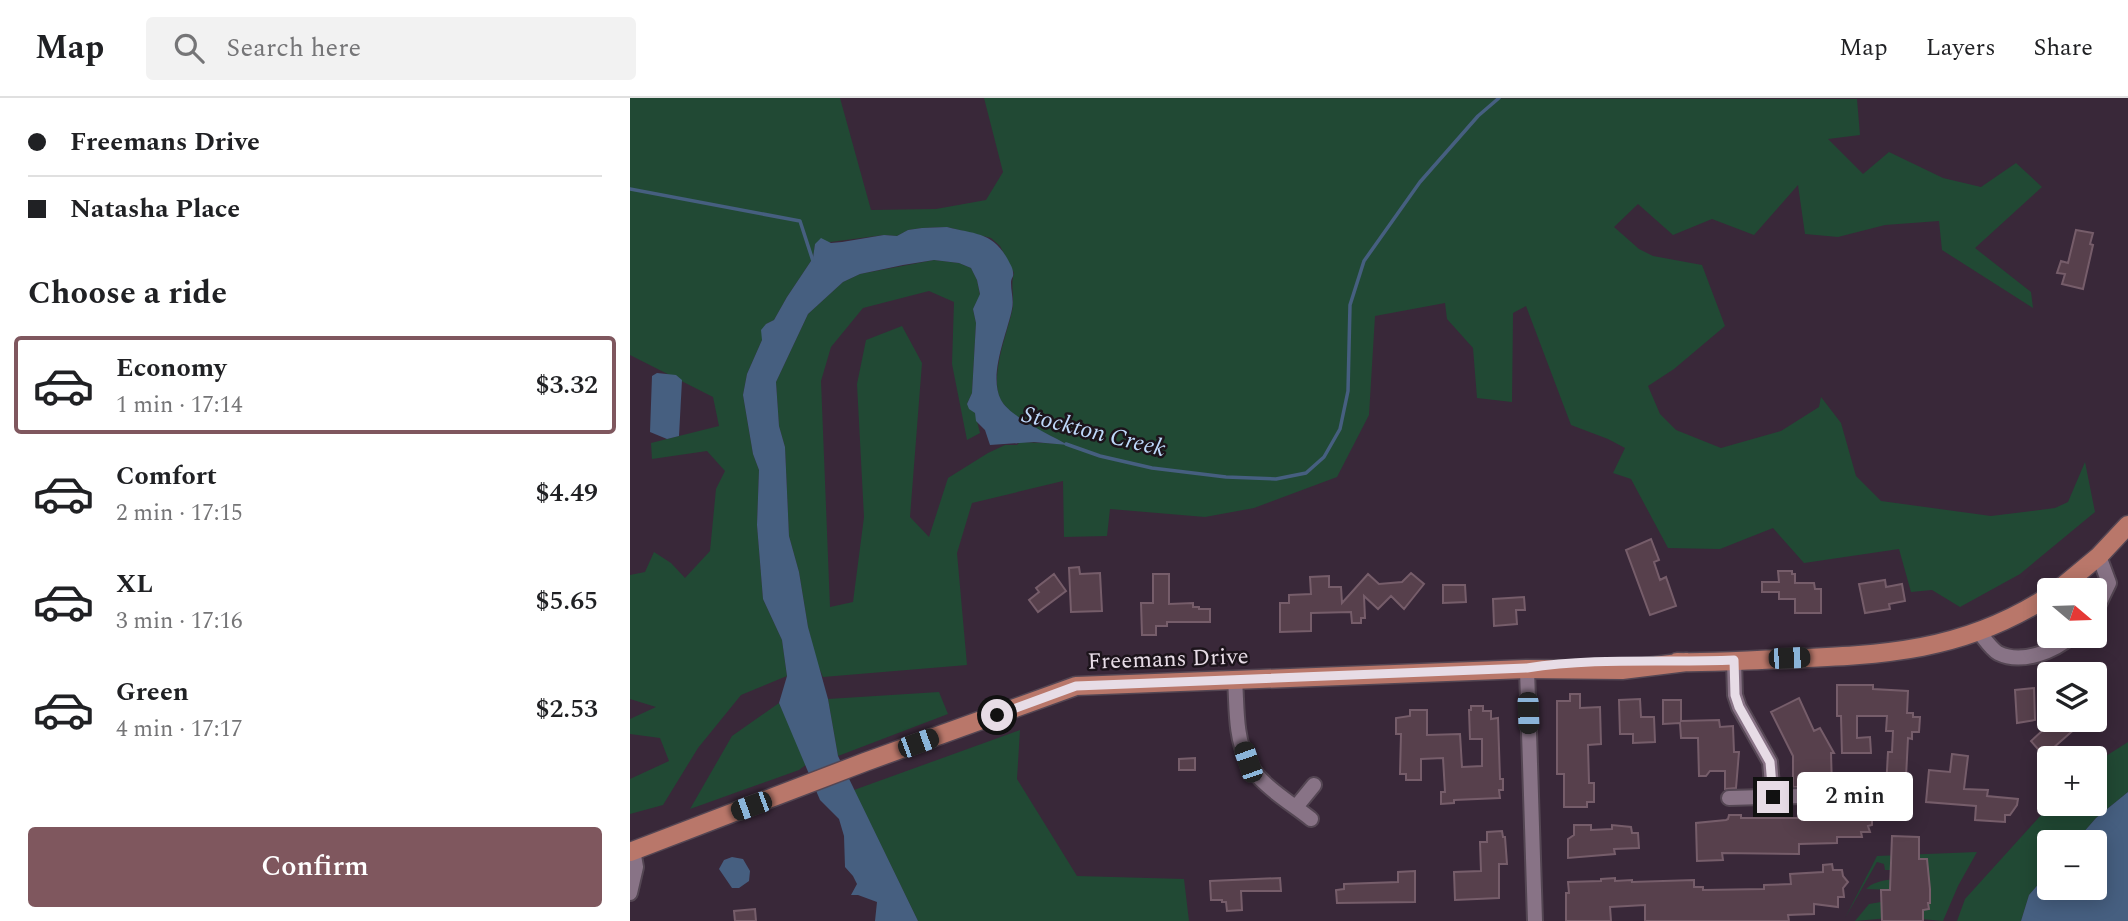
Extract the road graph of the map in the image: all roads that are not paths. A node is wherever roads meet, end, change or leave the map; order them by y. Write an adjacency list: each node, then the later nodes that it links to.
1 (2128, 525): 2 (main road)
2 (2099, 556): 3 (main road); 4 (street)
3 (2072, 578)
4 (2107, 587)
5 (2037, 603): 6 (main road, Freemans Drive)
6 (1979, 632): 7 (street); 8 (main road, Freemans Drive)
7 (2055, 648)
8 (1734, 660): 9 (main road, Freemans Drive); 13 (street)
9 (1527, 668): 10 (main road, Freemans Drive); 19 (street)
10 (1235, 680): 15 (street); 17 (main road, Freemans Drive)
11 (1314, 785): 15 (street)
12 (1803, 796): 13 (street)
13 (1773, 797): 14 (street)
14 (1729, 798)
15 (1296, 807): 16 (street)
16 (1311, 818)
17 (632, 851): 18 (street)
18 (630, 893)
19 (1535, 921)

